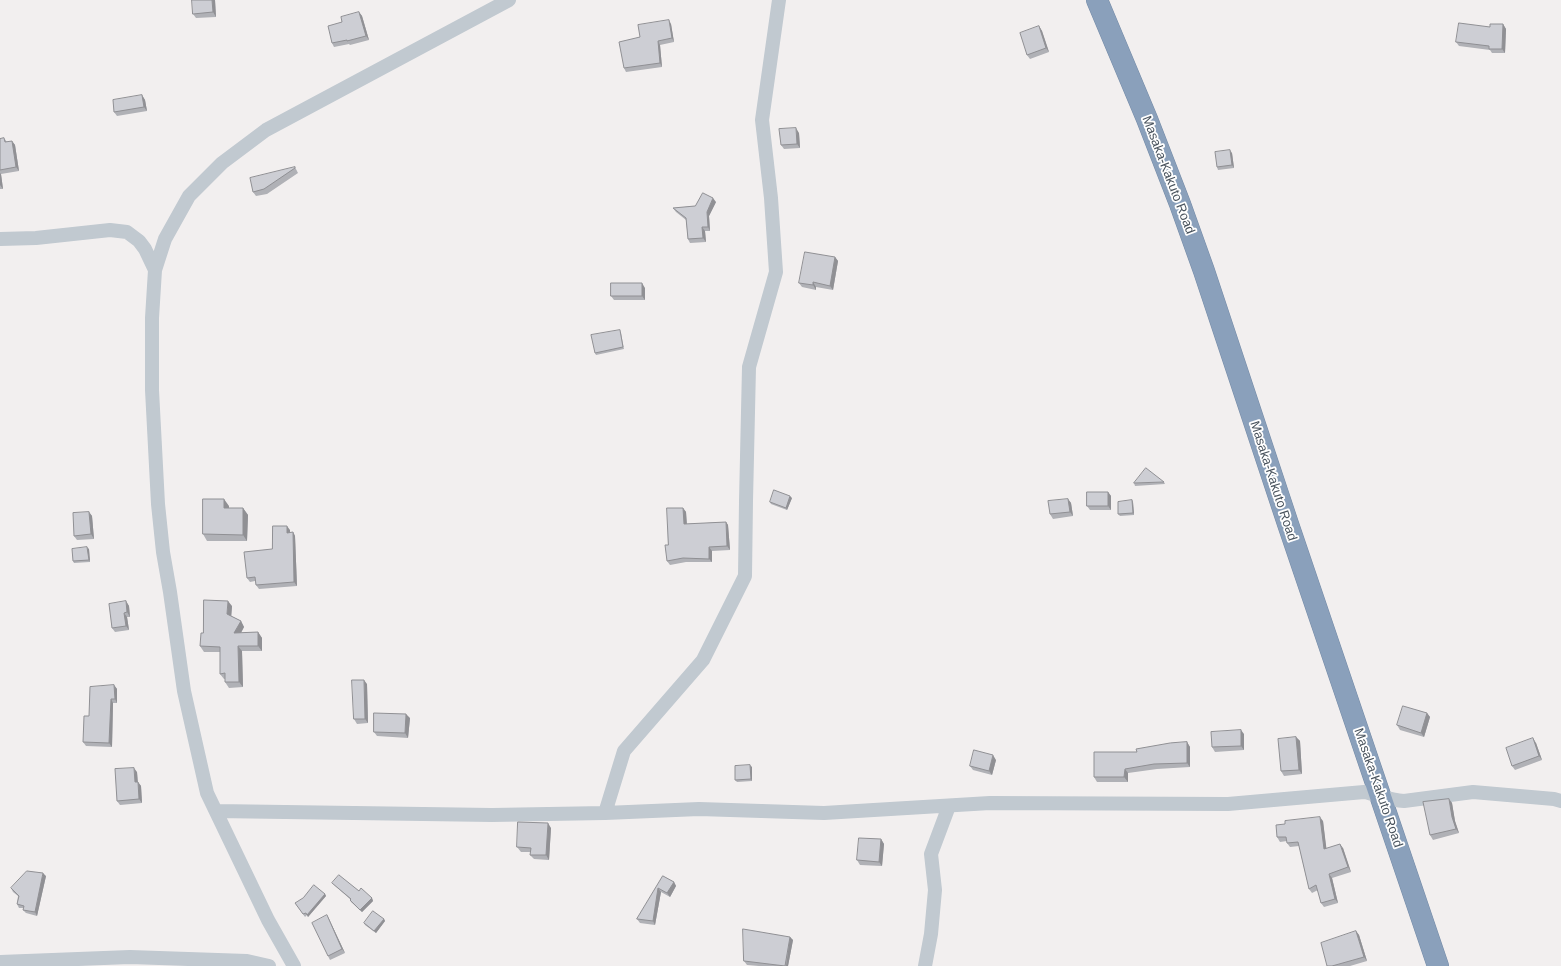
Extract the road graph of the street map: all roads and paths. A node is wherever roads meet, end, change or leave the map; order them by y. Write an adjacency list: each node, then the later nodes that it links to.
1 (509, 0): 5 (street)
2 (779, 0): 10 (street)
3 (1097, 0): 6 (highway, Masaka-Kakuto Road)
4 (0, 239): 5 (street)
5 (155, 270): 9 (street)
6 (1380, 795): 7 (street); 8 (street); 15 (highway, Masaka-Kakuto Road)
7 (1561, 801)
8 (949, 806): 10 (street); 14 (street)
9 (216, 811): 10 (street); 13 (street)
10 (605, 814)
11 (3, 963): 12 (street)
12 (269, 966)
13 (294, 966)
14 (925, 966)
15 (1438, 966)

